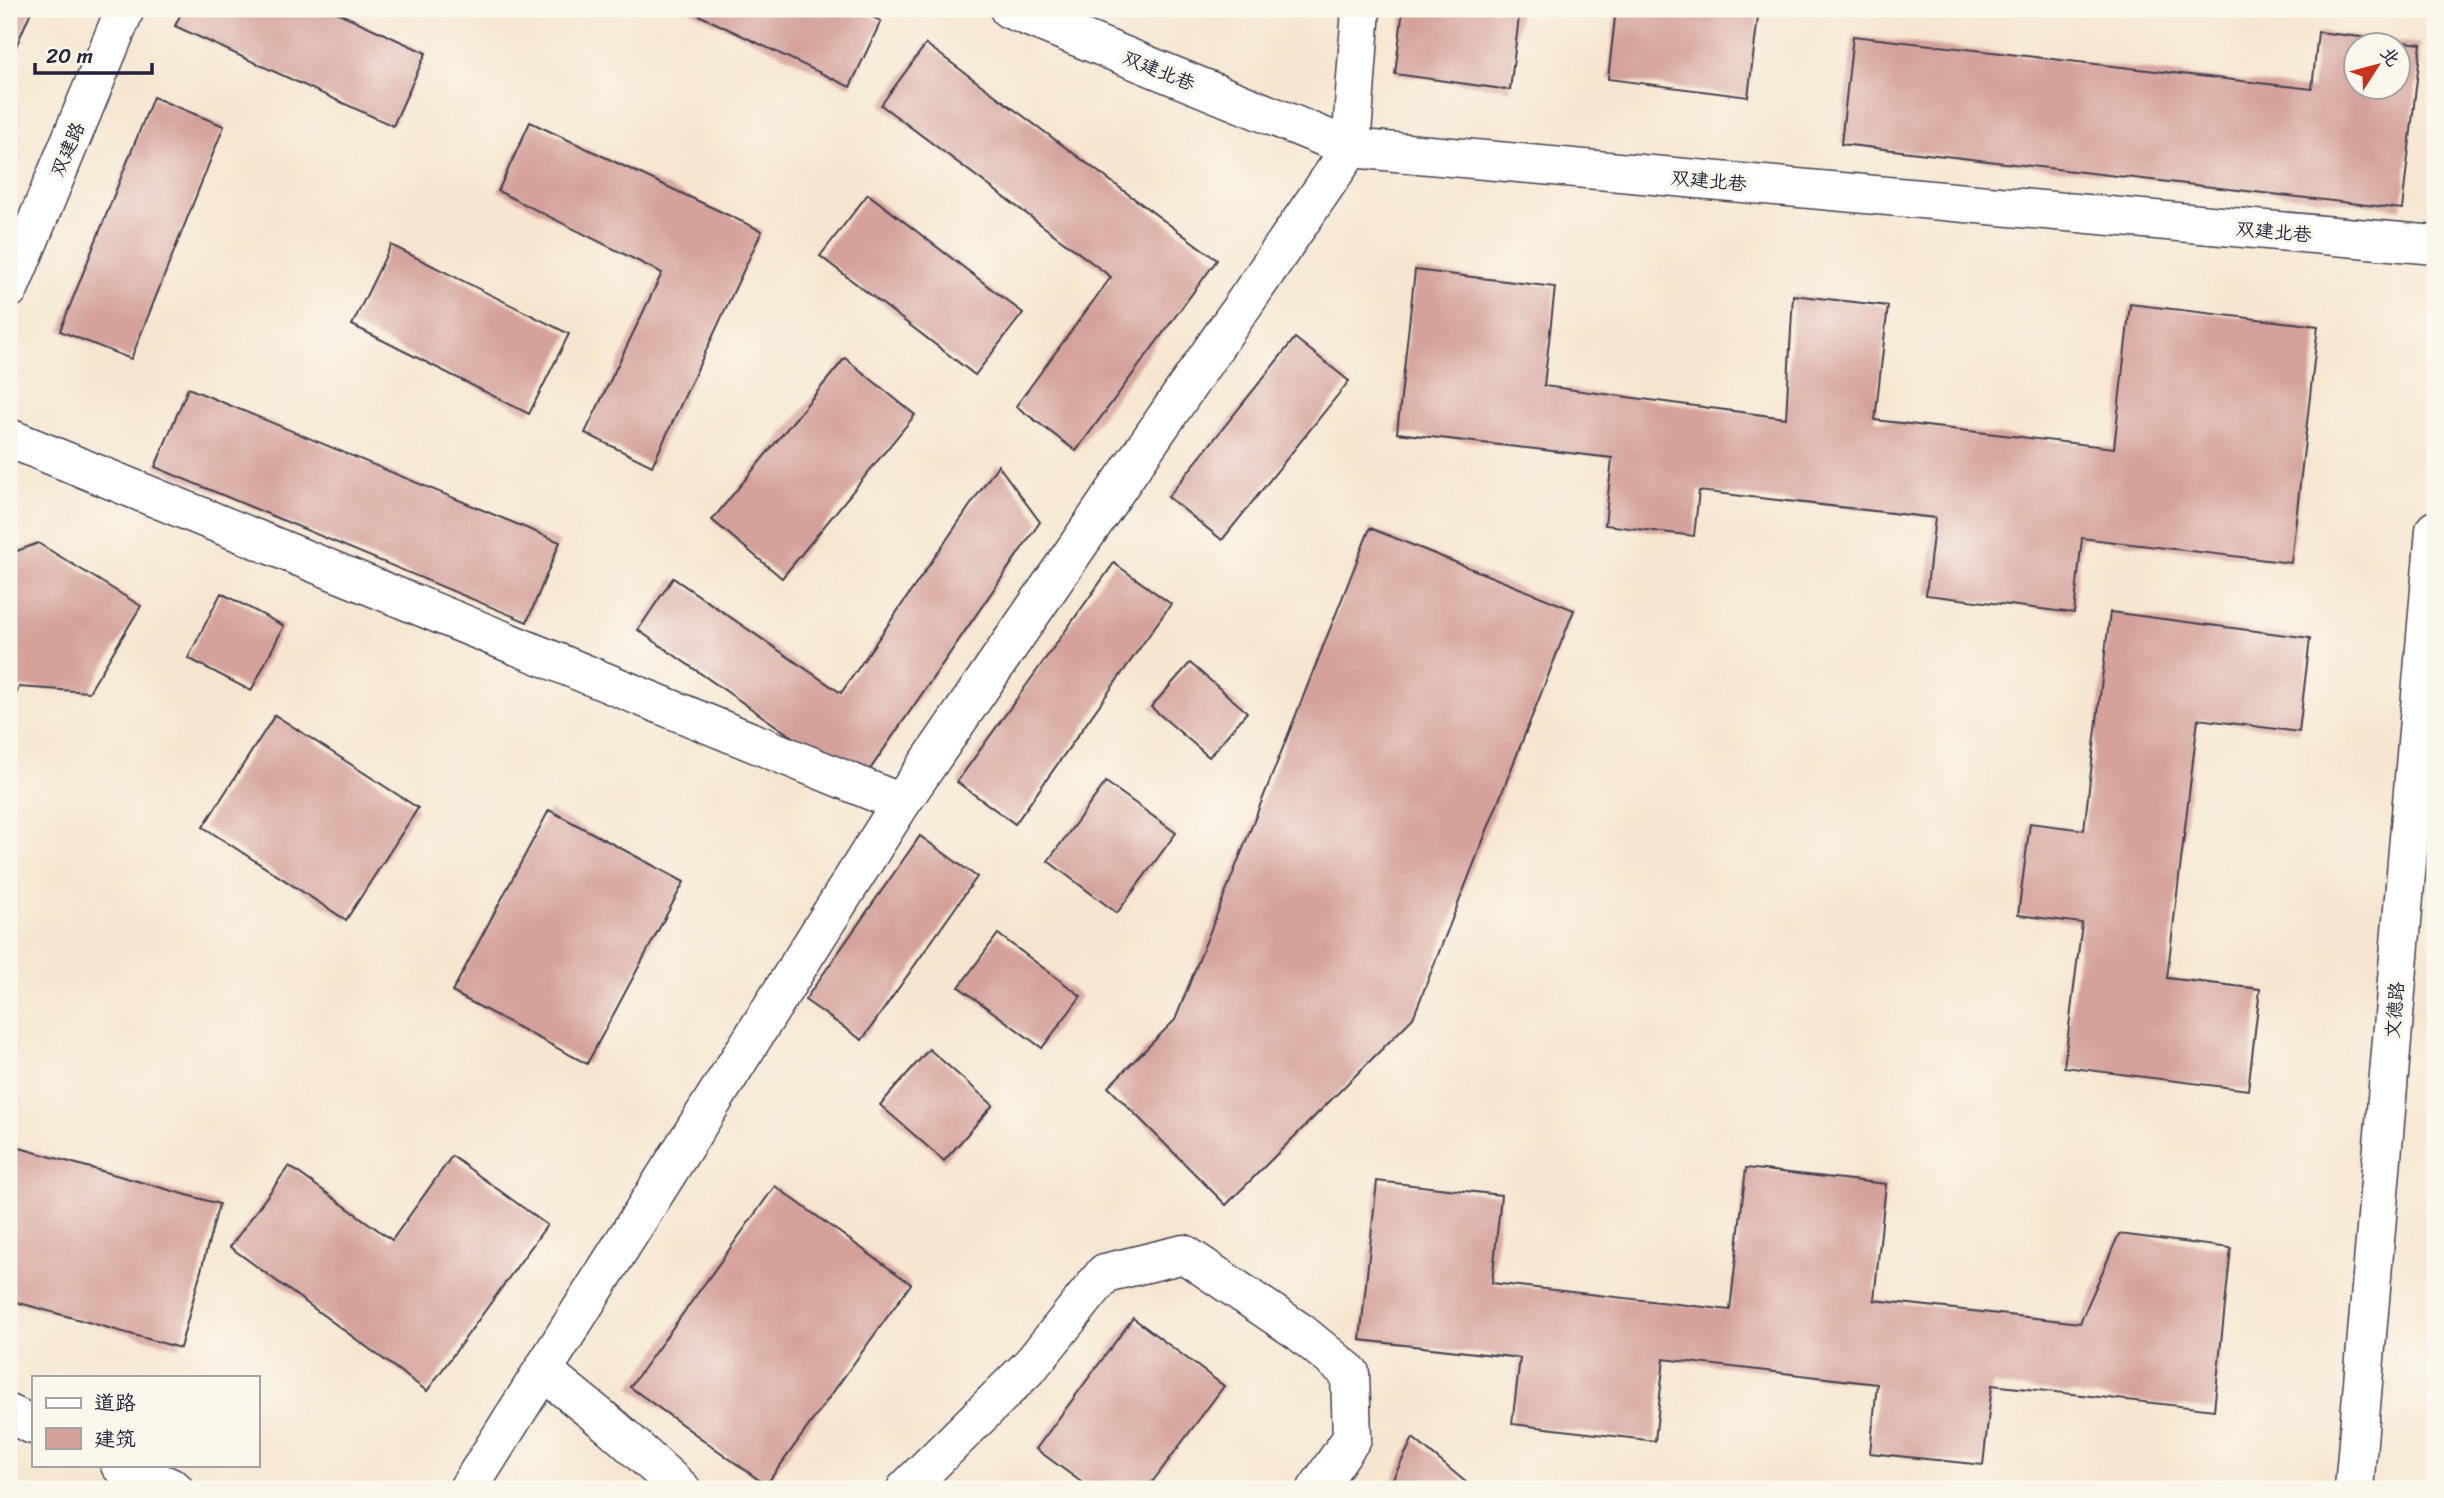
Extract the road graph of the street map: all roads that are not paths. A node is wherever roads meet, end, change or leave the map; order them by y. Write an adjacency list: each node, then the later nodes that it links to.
1 (125, 9): 6 (street, 双建路)
2 (1009, 9): 4 (street, 双建北巷)
3 (1361, 9): 4 (street)
4 (1350, 148): 5 (street, 双建北巷); 9 (street)
5 (2435, 245)
6 (9, 289)
7 (9, 438): 9 (street)
8 (2435, 530): 19 (street, 文德路)
9 (901, 803): 10 (street)
10 (543, 1371): 15 (street); 16 (street)
11 (9, 1414): 12 (street)
12 (32, 1425)
13 (122, 1466): 14 (street)
14 (174, 1489)
15 (468, 1489)
16 (681, 1489)
17 (906, 1489): 18 (street)
18 (1317, 1489)
19 (2354, 1489)

